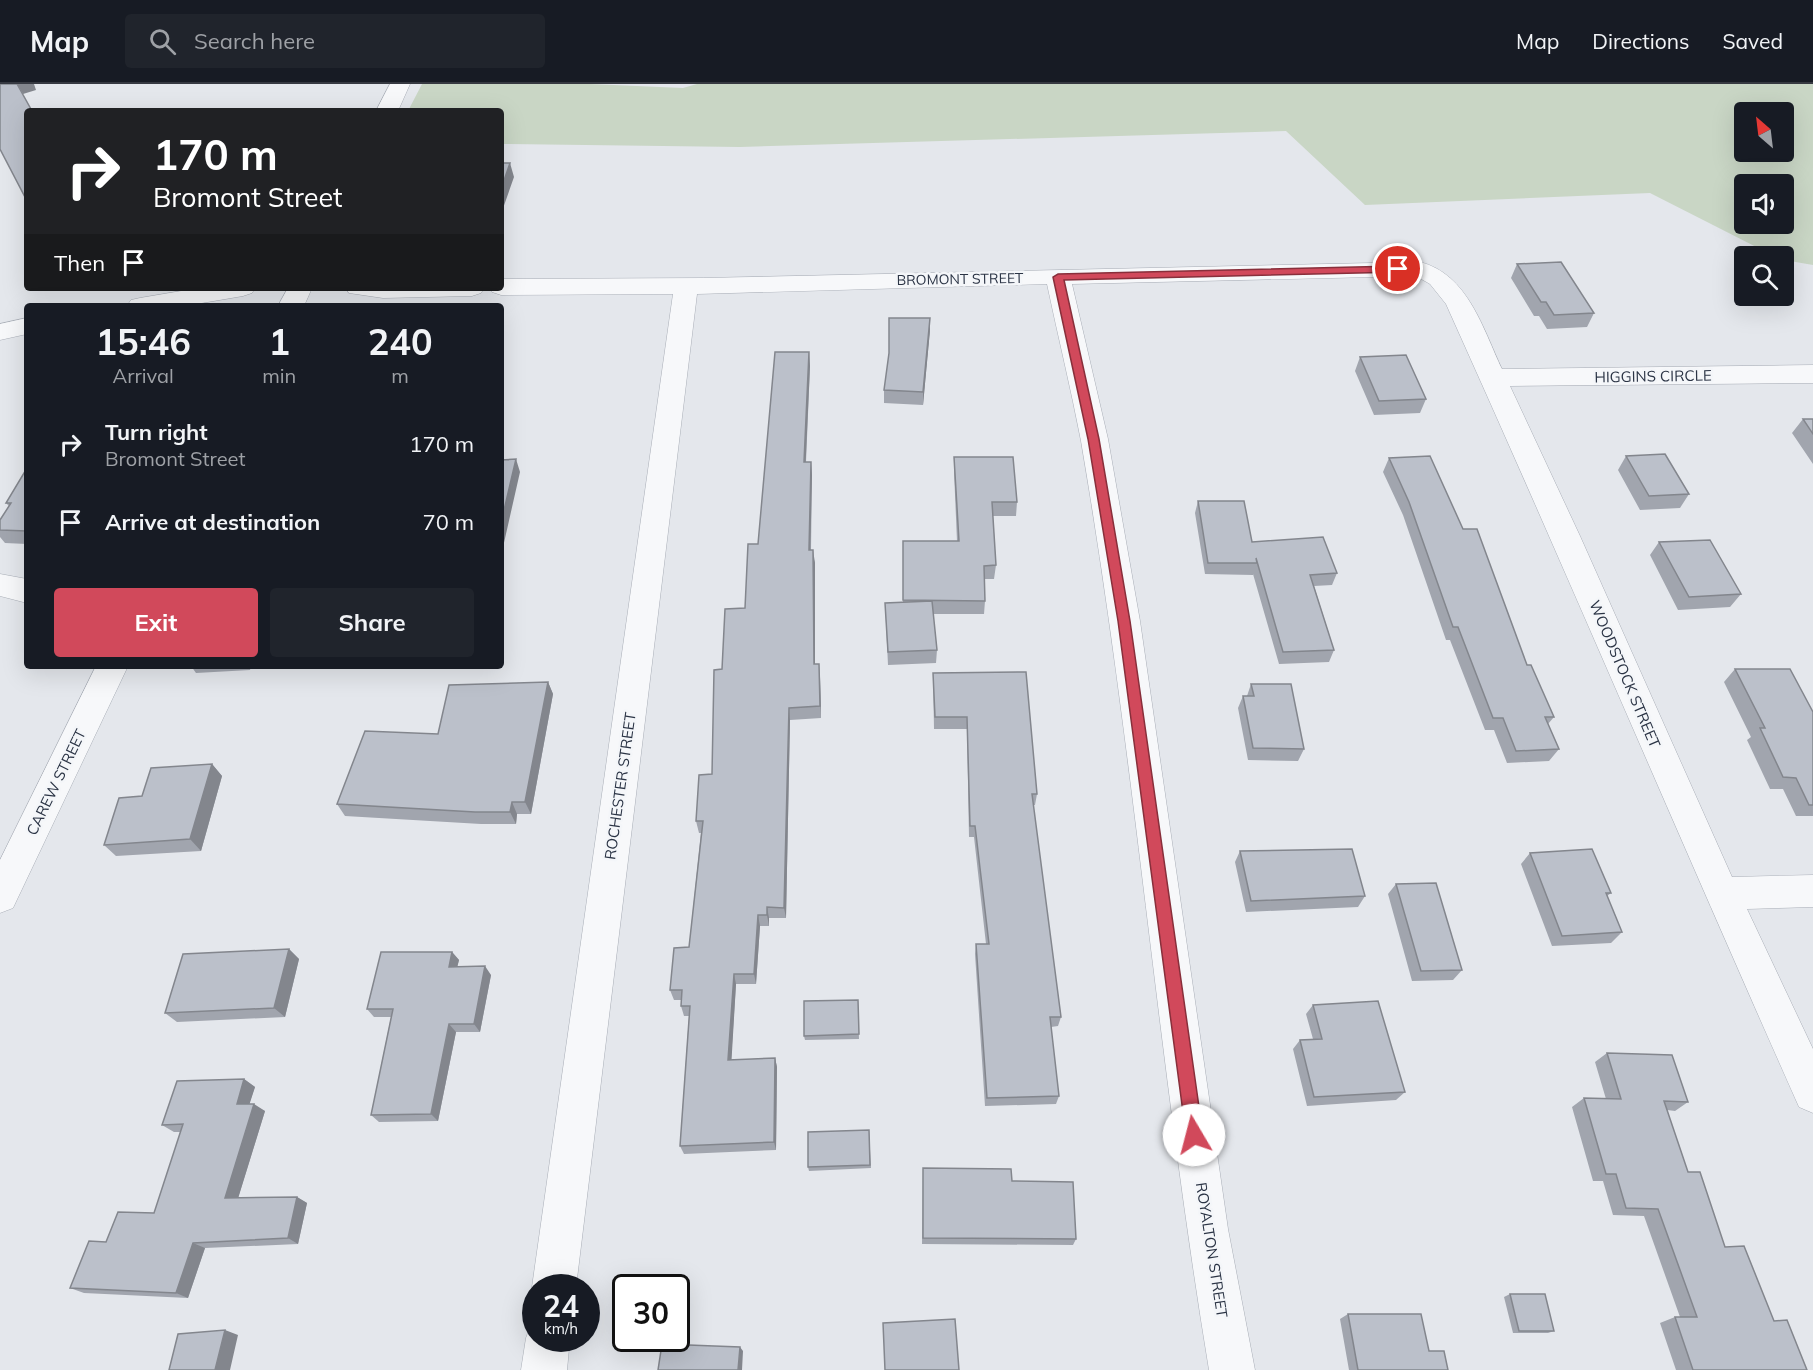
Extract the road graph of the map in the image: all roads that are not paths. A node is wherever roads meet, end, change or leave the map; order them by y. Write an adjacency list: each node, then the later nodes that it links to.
1 (400, 84): 2 (street)
2 (388, 108)
3 (1420, 269): 4 (street, BROMONT STREET); 10 (street, WOODSTOCK STREET)
4 (1058, 277): 5 (street, BROMONT STREET); 21 (street, ROYALTON STREET)
5 (686, 286): 6 (street, BROMONT STREET); 18 (street, ROCHESTER STREET)
6 (504, 287)
7 (226, 291): 8 (street)
8 (157, 303)
9 (1813, 374): 10 (street, HIGGINS CIRCLE)
10 (1492, 378): 15 (street, WOODSTOCK STREET)
11 (0, 585): 12 (street)
12 (24, 590)
13 (111, 669): 16 (street, CAREW STREET)
14 (1813, 891): 15 (street)
15 (1721, 893): 17 (street, WOODSTOCK STREET)
16 (0, 897)
17 (1813, 1093)
18 (556, 1274)
19 (546, 1352): 20 (street)
20 (544, 1370)
21 (1232, 1370)

